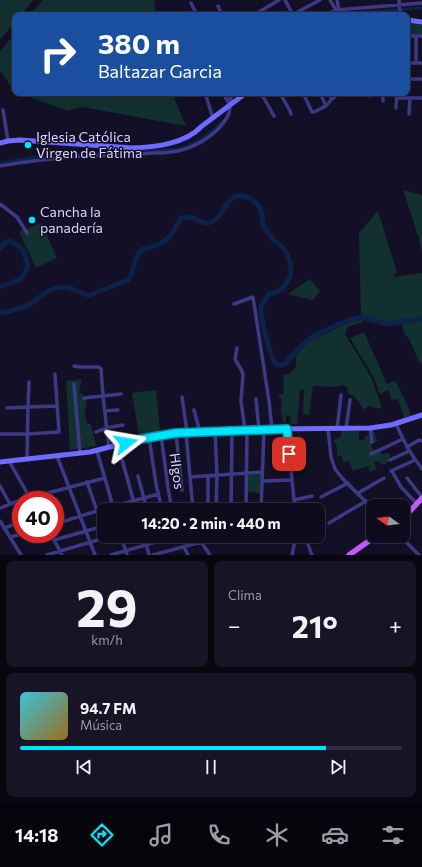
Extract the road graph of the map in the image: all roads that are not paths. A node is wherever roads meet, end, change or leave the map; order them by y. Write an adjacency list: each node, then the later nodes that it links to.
1 (279, 0): 15 (street)
2 (285, 0): 16 (street)
3 (320, 0): 17 (street)
4 (330, 0): 12 (street)
5 (337, 0): 12 (street)
6 (399, 0): 11 (street)
7 (415, 2): 9 (street); 11 (street)
8 (191, 3): 13 (street)
9 (422, 3)
10 (218, 6): 14 (street)
11 (400, 6): 12 (street); 19 (street)
12 (337, 10): 18 (street)
13 (196, 12)
14 (221, 12)
15 (259, 12)
16 (291, 12)
17 (298, 12)
18 (333, 12)
19 (400, 12)
20 (410, 20): 21 (street)
21 (422, 22)
22 (410, 36): 23 (street)
23 (416, 36): 24 (street); 26 (street)
24 (422, 36)
25 (410, 63): 26 (street)
26 (416, 63): 27 (street)
27 (422, 63)
28 (410, 79): 29 (street)
29 (422, 80)
30 (206, 96): 53 (street)
31 (224, 96): 46 (street)
32 (232, 96): 46 (street)
33 (242, 96): 46 (street)
34 (263, 96): 52 (street)
35 (282, 96): 50 (street)
36 (304, 96): 47 (street)
37 (321, 96): 47 (street)
38 (331, 96): 44 (street)
39 (336, 96): 44 (street)
40 (383, 96): 45 (street)
41 (396, 98): 42 (street); 48 (street)
42 (410, 98): 43 (street); 51 (street)
43 (422, 98)
44 (332, 100): 47 (street)
45 (383, 101)
46 (230, 106): 53 (street); 56 (street)
47 (326, 106)
48 (396, 108)
49 (3, 110): 54 (street)
50 (291, 114)
51 (409, 114)
52 (274, 116)
53 (213, 118): 56 (street)
54 (8, 141): 55 (street); 56 (street)
55 (0, 143)
56 (117, 152): 57 (street)
57 (0, 166)
58 (0, 204): 59 (street)
59 (27, 233)
60 (234, 304): 84 (street)
61 (237, 348): 89 (street)
62 (74, 366): 68 (street)
63 (55, 374): 73 (street)
64 (29, 382): 74 (street)
65 (74, 384): 110 (street)
66 (121, 394): 68 (street)
67 (341, 395): 87 (street)
68 (103, 396): 70 (street); 78 (street)
69 (182, 397): 95 (street)
70 (84, 398)
71 (256, 399): 90 (street)
72 (350, 400): 88 (street)
73 (57, 406): 74 (street); 92 (street)
74 (28, 407): 75 (street); 100 (street)
75 (8, 408)
76 (118, 410): 78 (street)
77 (194, 410): 96 (street)
78 (104, 411): 82 (street)
79 (422, 415): 80 (street)
80 (396, 424): 83 (street); 103 (street)
81 (123, 425): 82 (street)
82 (106, 428): 94 (street); 107 (street)
83 (370, 428): 88 (street); 105 (street)
84 (272, 429): 85 (street); 90 (street)
85 (287, 429): 86 (street); 129 (street)
86 (328, 429): 87 (street); 132 (street)
87 (337, 429): 88 (street)
88 (346, 429)
89 (246, 430): 90 (street); 91 (street); 120 (street)
90 (262, 430): 119 (street)
91 (232, 431): 97 (street); 121 (street)
92 (59, 432): 93 (street); 100 (street)
93 (64, 432)
94 (96, 432)
95 (186, 432): 96 (street); 98 (street); 125 (street)
96 (200, 432): 97 (street)
97 (215, 432): 122 (street)
98 (176, 433): 101 (street); 135 (street)
99 (0, 434): 100 (street)
100 (28, 434): 113 (street)
101 (161, 435): 102 (street); 151 (street, HIgos)
102 (149, 437): 106 (street); 139 (street)
103 (403, 439): 108 (street); 111 (street)
104 (422, 441): 108 (street)
105 (372, 442)
106 (118, 445): 107 (street); 145 (street)
107 (109, 448): 109 (street)
108 (408, 449): 114 (street); 115 (street)
109 (97, 451): 110 (street); 126 (street)
110 (80, 453): 112 (street)
111 (371, 454)
112 (57, 456): 113 (street); 134 (street)
113 (27, 459): 116 (street)
114 (390, 460)
115 (415, 460): 118 (street); 160 (street)
116 (9, 461): 117 (street); 136 (street)
117 (0, 462)
118 (422, 469)
119 (262, 472): 120 (street); 130 (street)
120 (247, 473): 121 (street); 156 (street)
121 (232, 474): 122 (street); 155 (street)
122 (218, 475): 124 (street); 154 (street)
123 (138, 476): 143 (street)
124 (208, 476): 125 (street); 153 (street)
125 (190, 477): 152 (street)
126 (105, 478): 131 (street); 147 (street)
127 (384, 478): 138 (street)
128 (407, 478): 142 (street)
129 (292, 480): 130 (street); 144 (street)
130 (262, 481): 157 (street)
131 (87, 482): 134 (street); 163 (street)
132 (348, 483): 138 (street); 141 (street)
133 (0, 486): 159 (street)
134 (69, 487): 137 (street); 164 (street)
135 (182, 490)
136 (26, 491)
137 (56, 491)
138 (358, 493): 146 (street)
139 (158, 494): 143 (street); 150 (street)
140 (312, 496): 144 (street)
141 (321, 497)
142 (422, 497): 160 (main road)
143 (144, 498): 145 (street); 149 (street)
144 (294, 500): 158 (street)
145 (133, 501): 148 (street)
146 (366, 501): 167 (street)
147 (112, 503)
148 (127, 503)
149 (145, 503)
150 (160, 503)
151 (171, 503)
152 (192, 503)
153 (208, 503)
154 (216, 503)
155 (231, 503)
156 (246, 503)
157 (261, 503)
158 (294, 503)
159 (10, 504): 161 (street)
160 (417, 504): 162 (main road)
161 (0, 508)
162 (410, 510)
163 (97, 511): 164 (street)
164 (80, 516): 166 (street); 171 (street)
165 (0, 521): 169 (street)
166 (64, 521)
167 (329, 523)
168 (12, 525): 169 (street)
169 (4, 528): 172 (street)
170 (97, 528): 171 (street)
171 (86, 531): 173 (street); 175 (street)
172 (10, 537): 190 (street)
173 (64, 537)
174 (97, 540): 175 (street)
175 (90, 542): 188 (street); 192 (street)
176 (56, 543): 188 (street)
177 (124, 543): 187 (street)
178 (153, 543): 185 (street)
179 (198, 543): 186 (street)
180 (202, 543): 198 (street)
181 (295, 543): 199 (street)
182 (308, 543): 200 (street)
183 (366, 543): 201 (main road)
184 (407, 543): 202 (street)
185 (146, 545): 187 (street); 195 (street)
186 (184, 547): 189 (street); 197 (street)
187 (126, 550): 193 (street); 194 (street)
188 (61, 553): 191 (street)
189 (170, 553): 196 (street)
190 (21, 555)
191 (47, 555)
192 (95, 555)
193 (110, 555)
194 (127, 555)
195 (149, 555)
196 (154, 555)
197 (188, 555)
198 (210, 555)
199 (292, 555)
200 (312, 555)
201 (349, 555)
202 (419, 555)

